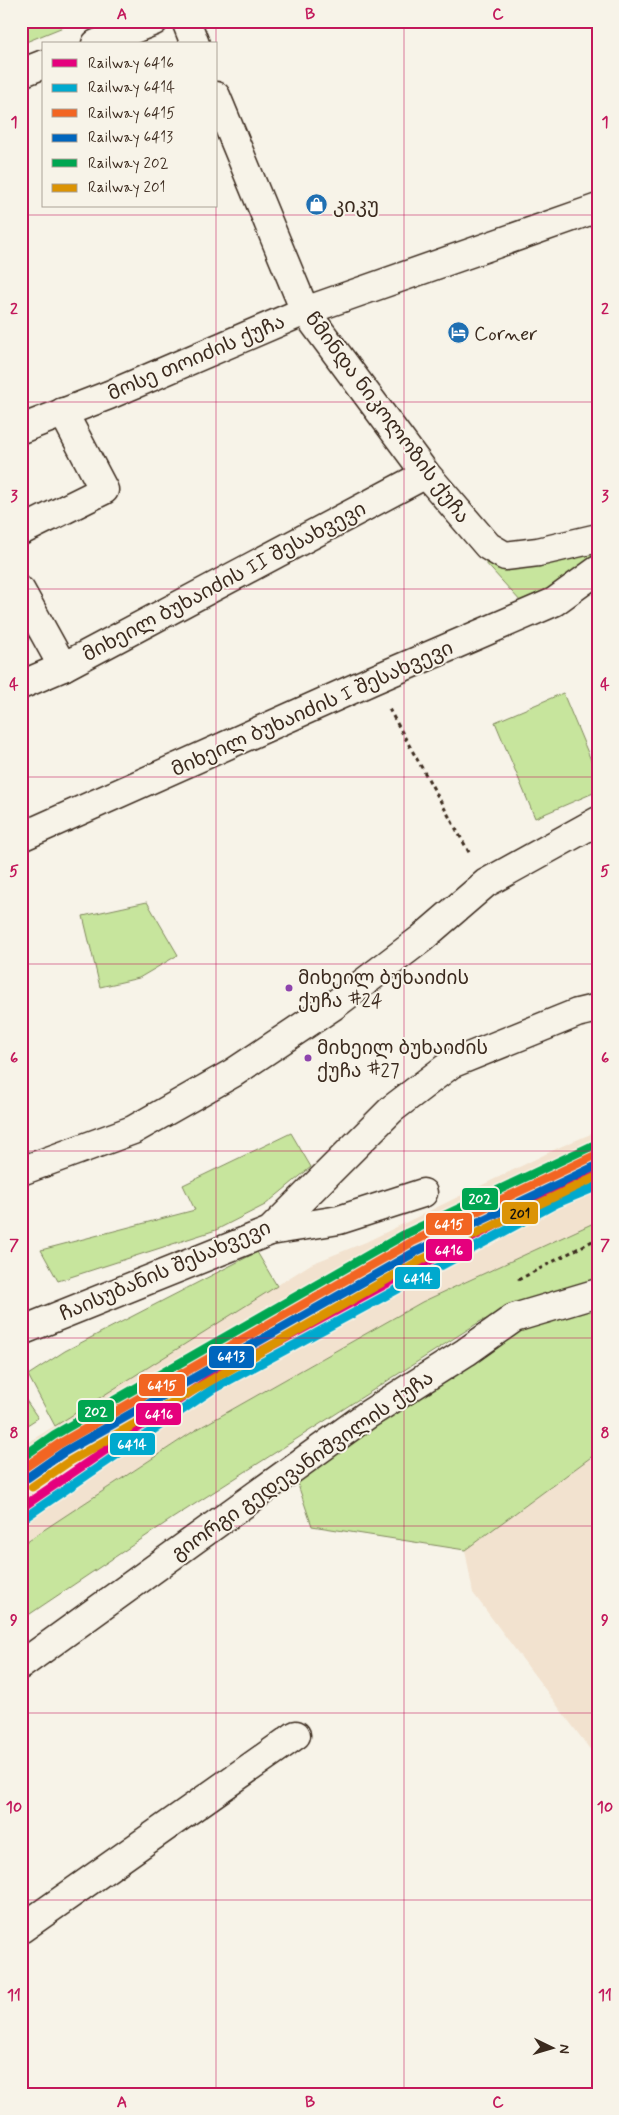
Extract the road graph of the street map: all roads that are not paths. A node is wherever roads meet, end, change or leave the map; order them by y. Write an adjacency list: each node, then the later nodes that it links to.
1 (154, 21): 3 (street)
2 (186, 21): 4 (street)
3 (101, 42)
4 (194, 42)
5 (42, 65): 6 (street)
6 (21, 72)
7 (218, 101): 9 (street, წმინდა ნიკოლოზის ქუჩა)
8 (598, 208): 9 (street, მოსე თოიძის ქუჩა)
9 (305, 311): 10 (street, მოსე თოიძის ქუჩა); 12 (street, წმინდა ნიკოლოზის ქუჩა)
10 (63, 412): 11 (street, მოსე თოიძის ქუჩა); 13 (street)
11 (21, 429)
12 (426, 474): 14 (street, წმინდა ნიკოლოზის ქუჩა); 17 (street, მიხეილ ბუხაიძის II შესახვევი)
13 (21, 531)
14 (598, 538)
15 (598, 570): 20 (street, მიხეილ ბუხაიძის I შესახვევი)
16 (21, 591): 17 (street)
17 (63, 667): 18 (street, მიხეილ ბუხაიძის II შესახვევი)
18 (21, 686)
19 (598, 821): 22 (street)
20 (21, 837)
21 (598, 1008): 24 (street, ჩაისუბანის შესახვევი)
22 (21, 1171)
23 (423, 1193): 24 (street)
24 (270, 1231): 26 (street, ჩაისუბანის შესახვევი)
25 (598, 1293): 27 (street, გიორგი გედევანიშვილის ქუჩა)
26 (21, 1331)
27 (21, 1665)
28 (296, 1735): 29 (street)
29 (21, 1929)

